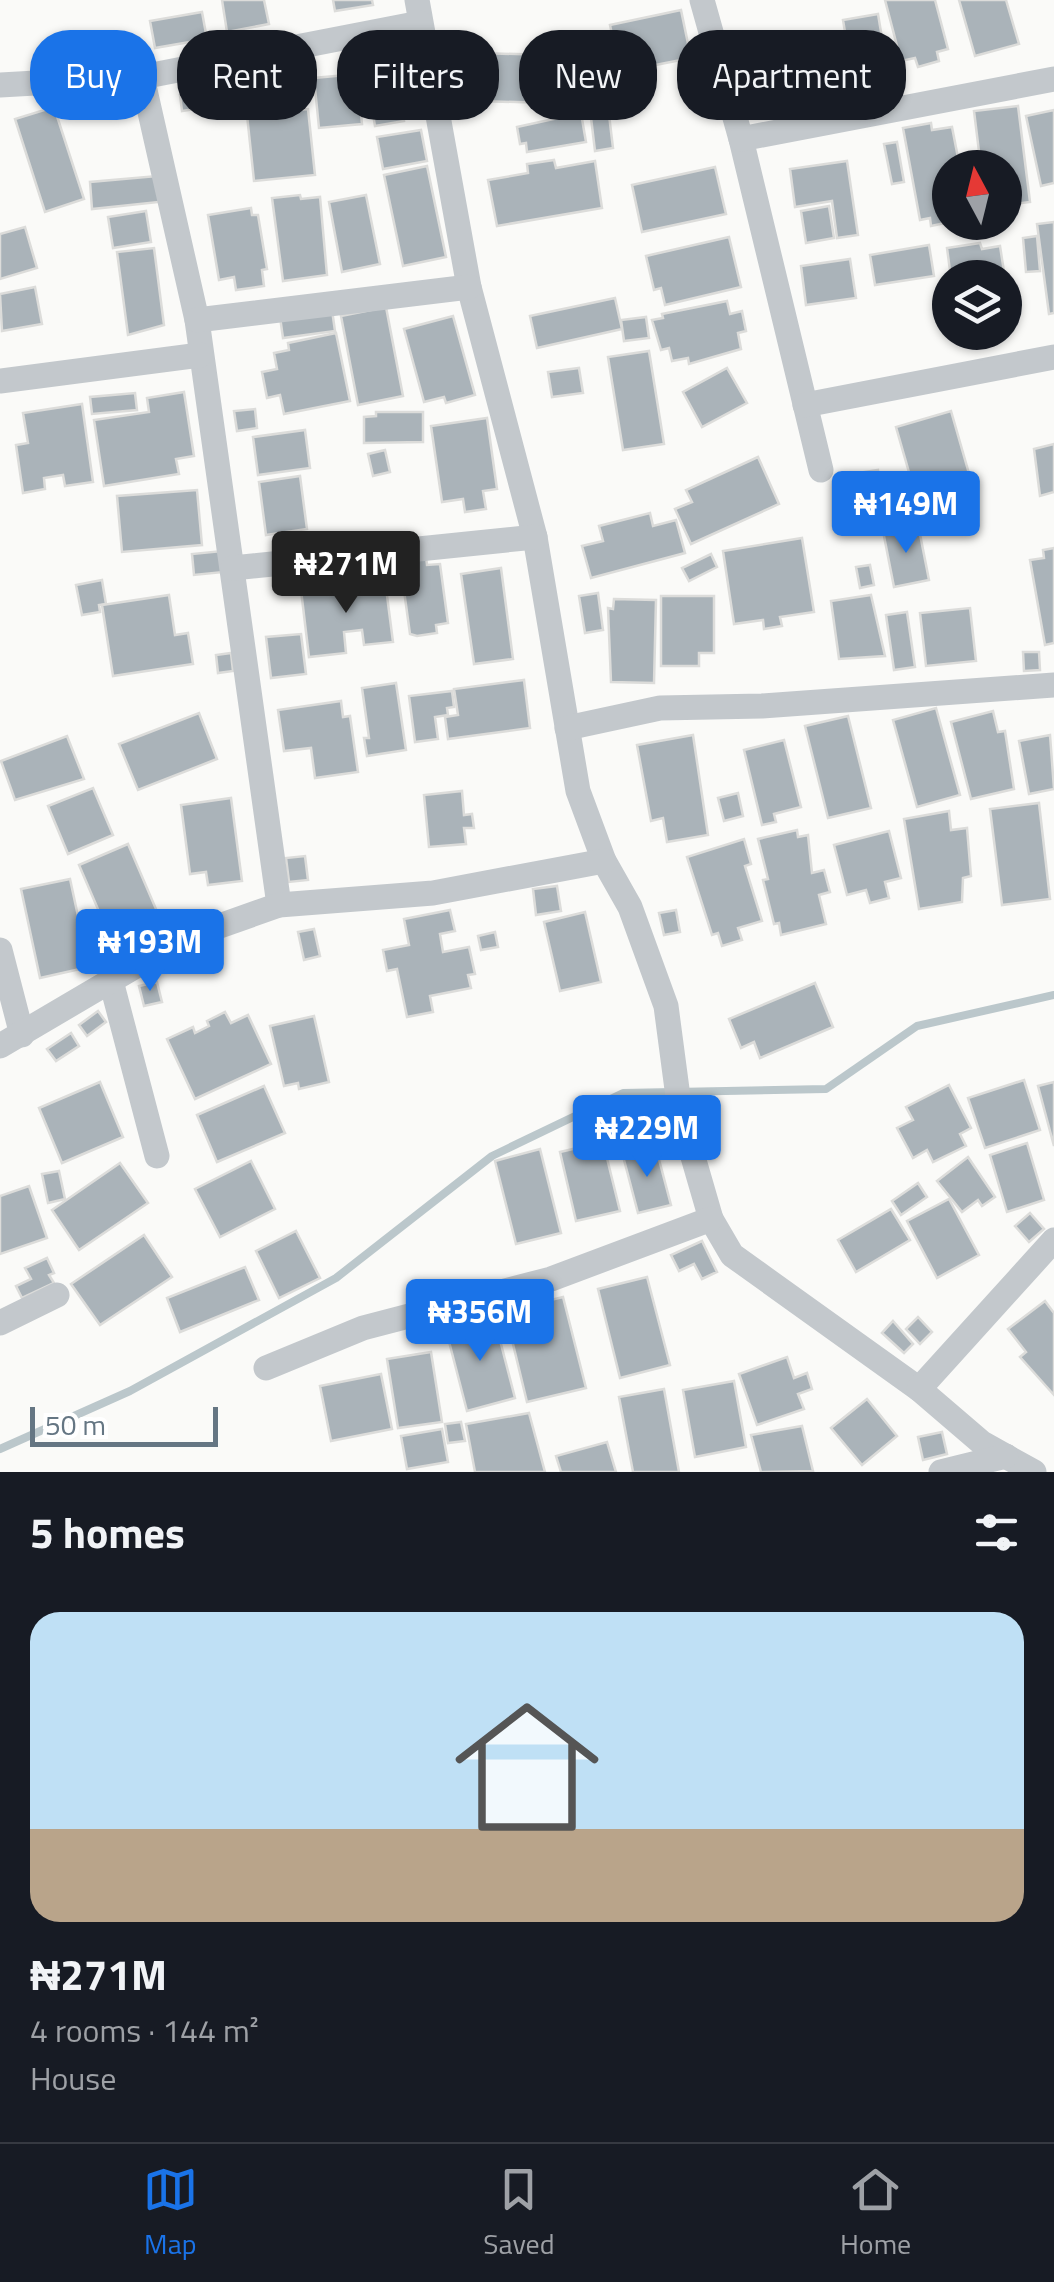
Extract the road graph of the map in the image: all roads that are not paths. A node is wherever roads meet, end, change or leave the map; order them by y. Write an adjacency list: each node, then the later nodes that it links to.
1 (702, 0): 8 (street)
2 (418, 12): 3 (street); 9 (street)
3 (157, 73)
4 (1054, 79): 8 (street)
5 (30, 83): 6 (street)
6 (0, 85)
7 (152, 120): 10 (street)
8 (741, 139): 14 (street)
9 (469, 288): 10 (street); 16 (street)
10 (197, 320): 11 (street)
11 (200, 355): 13 (street); 17 (street)
12 (1054, 358): 14 (street)
13 (0, 381)
14 (805, 405): 15 (street)
15 (821, 470)
16 (535, 537): 17 (street); 19 (street)
17 (233, 568): 21 (street)
18 (1054, 686): 19 (street)
19 (568, 728): 20 (street)
20 (604, 861): 21 (street); 26 (street)
21 (278, 906): 23 (street)
22 (0, 950): 24 (street)
23 (111, 982): 24 (street); 25 (street)
24 (11, 1041)
25 (157, 1156)
26 (711, 1219): 30 (street); 31 (street)
27 (1054, 1240): 31 (street)
28 (57, 1295): 29 (street)
29 (0, 1324)
30 (266, 1368)
31 (919, 1389): 32 (street)
32 (1006, 1456): 33 (street); 34 (street)
33 (941, 1472)
34 (1034, 1472)

